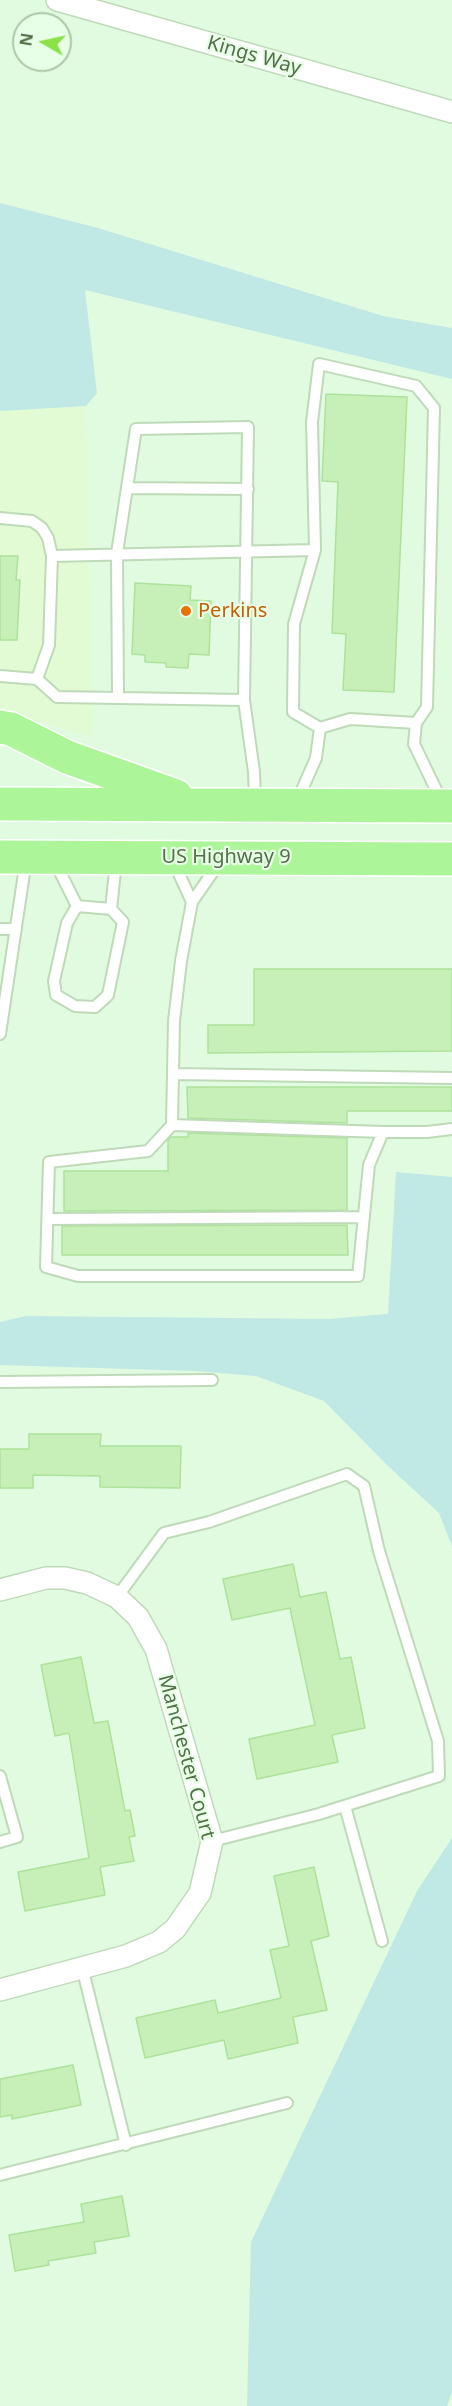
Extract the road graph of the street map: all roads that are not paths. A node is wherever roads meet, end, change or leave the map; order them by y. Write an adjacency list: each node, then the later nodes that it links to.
1 (57, 0): 2 (street, Kings Way)
2 (452, 112)
3 (127, 488): 4 (lane); 4 (lane); 8 (lane)
4 (248, 489): 7 (lane)
5 (0, 518): 9 (lane)
6 (315, 550): 7 (lane); 14 (lane); 16 (lane)
7 (247, 551): 8 (lane); 13 (lane)
8 (117, 553): 9 (lane); 12 (lane)
9 (52, 556): 11 (lane)
10 (0, 676): 11 (lane)
11 (38, 679): 12 (lane)
12 (118, 698): 13 (lane)
13 (244, 700): 18 (lane)
14 (416, 723): 16 (lane); 21 (lane)
15 (0, 727): 19 (highway)
16 (320, 728): 20 (lane)
17 (0, 804): 19 (highway)
18 (255, 804): 19 (highway); 20 (highway)
19 (199, 805)
20 (295, 805): 21 (highway)
21 (448, 806)
22 (26, 856): 23 (highway, US Highway 9); 28 (lane); 31 (lane)
23 (117, 857): 25 (highway, US Highway 9); 29 (lane)
24 (224, 857): 25 (highway, US Highway 9); 26 (highway, US Highway 9); 27 (lane)
25 (171, 858): 27 (lane)
26 (452, 859)
27 (192, 902): 33 (lane)
28 (77, 906): 29 (lane); 29 (lane)
29 (111, 909)
30 (0, 929): 31 (lane)
31 (16, 929): 32 (lane)
32 (0, 1034)
33 (174, 1074): 34 (lane); 35 (lane)
34 (452, 1078)
35 (172, 1125): 37 (lane); 39 (lane)
36 (452, 1129): 37 (lane)
37 (383, 1132): 38 (lane)
38 (364, 1217): 39 (lane); 39 (lane)
39 (48, 1219)
40 (212, 1380): 41 (lane)
41 (0, 1382)
42 (0, 1590): 43 (street, Manchester Court)
43 (117, 1597): 45 (lane); 46 (street, Manchester Court)
44 (0, 1776): 47 (lane)
45 (345, 1806): 46 (lane); 48 (lane)
46 (212, 1841): 49 (street, Manchester Court)
47 (0, 1842)
48 (382, 1941)
49 (82, 1967): 50 (street, Manchester Court); 52 (lane)
50 (0, 1990)
51 (287, 2103): 52 (lane)
52 (126, 2145): 53 (lane)
53 (0, 2175)

